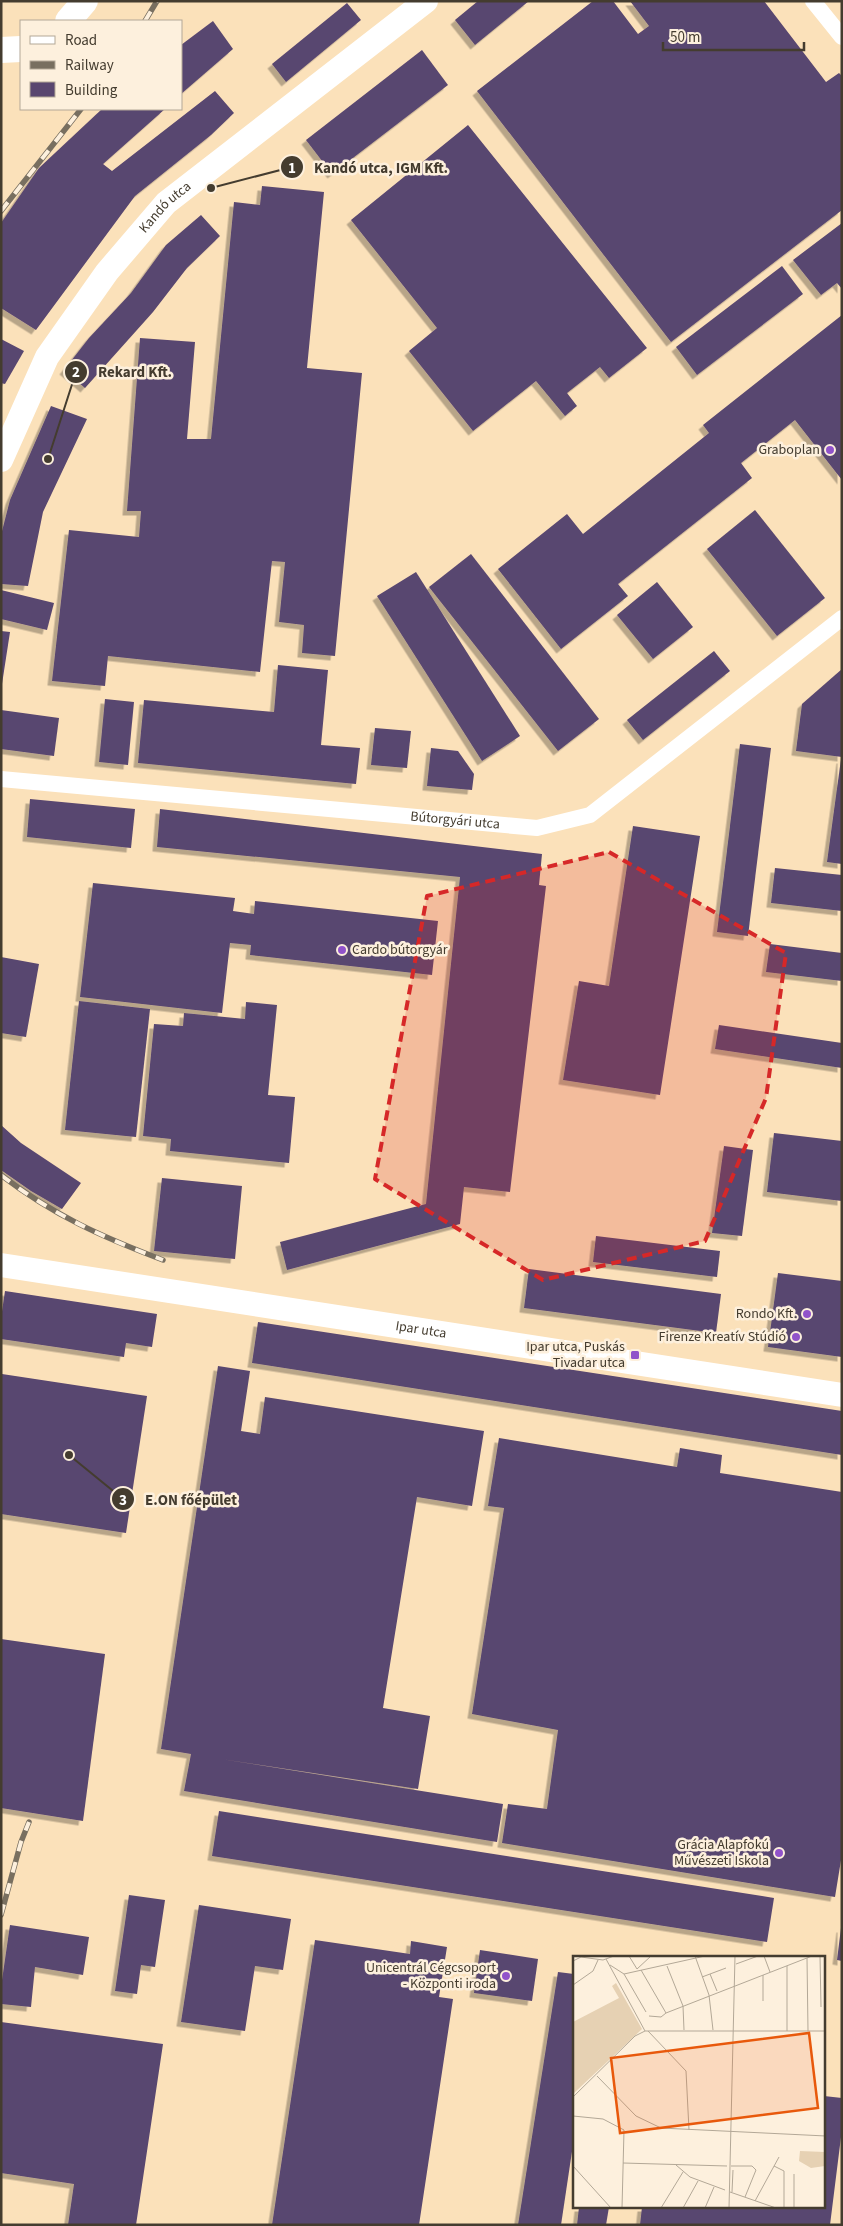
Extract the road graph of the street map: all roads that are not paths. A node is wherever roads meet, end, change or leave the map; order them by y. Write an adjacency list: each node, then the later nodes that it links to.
1 (85, 1): 4 (main road)
2 (426, 1): 8 (street, Kandó utca)
3 (813, 1): 5 (street)
4 (69, 20)
5 (842, 37)
6 (20, 49): 7 (main road)
7 (1, 50)
8 (1, 460)
9 (842, 618): 10 (street, Bútorgyári utca)
10 (1, 779)
11 (1, 1265): 12 (street, Ipar utca)
12 (842, 1395)

